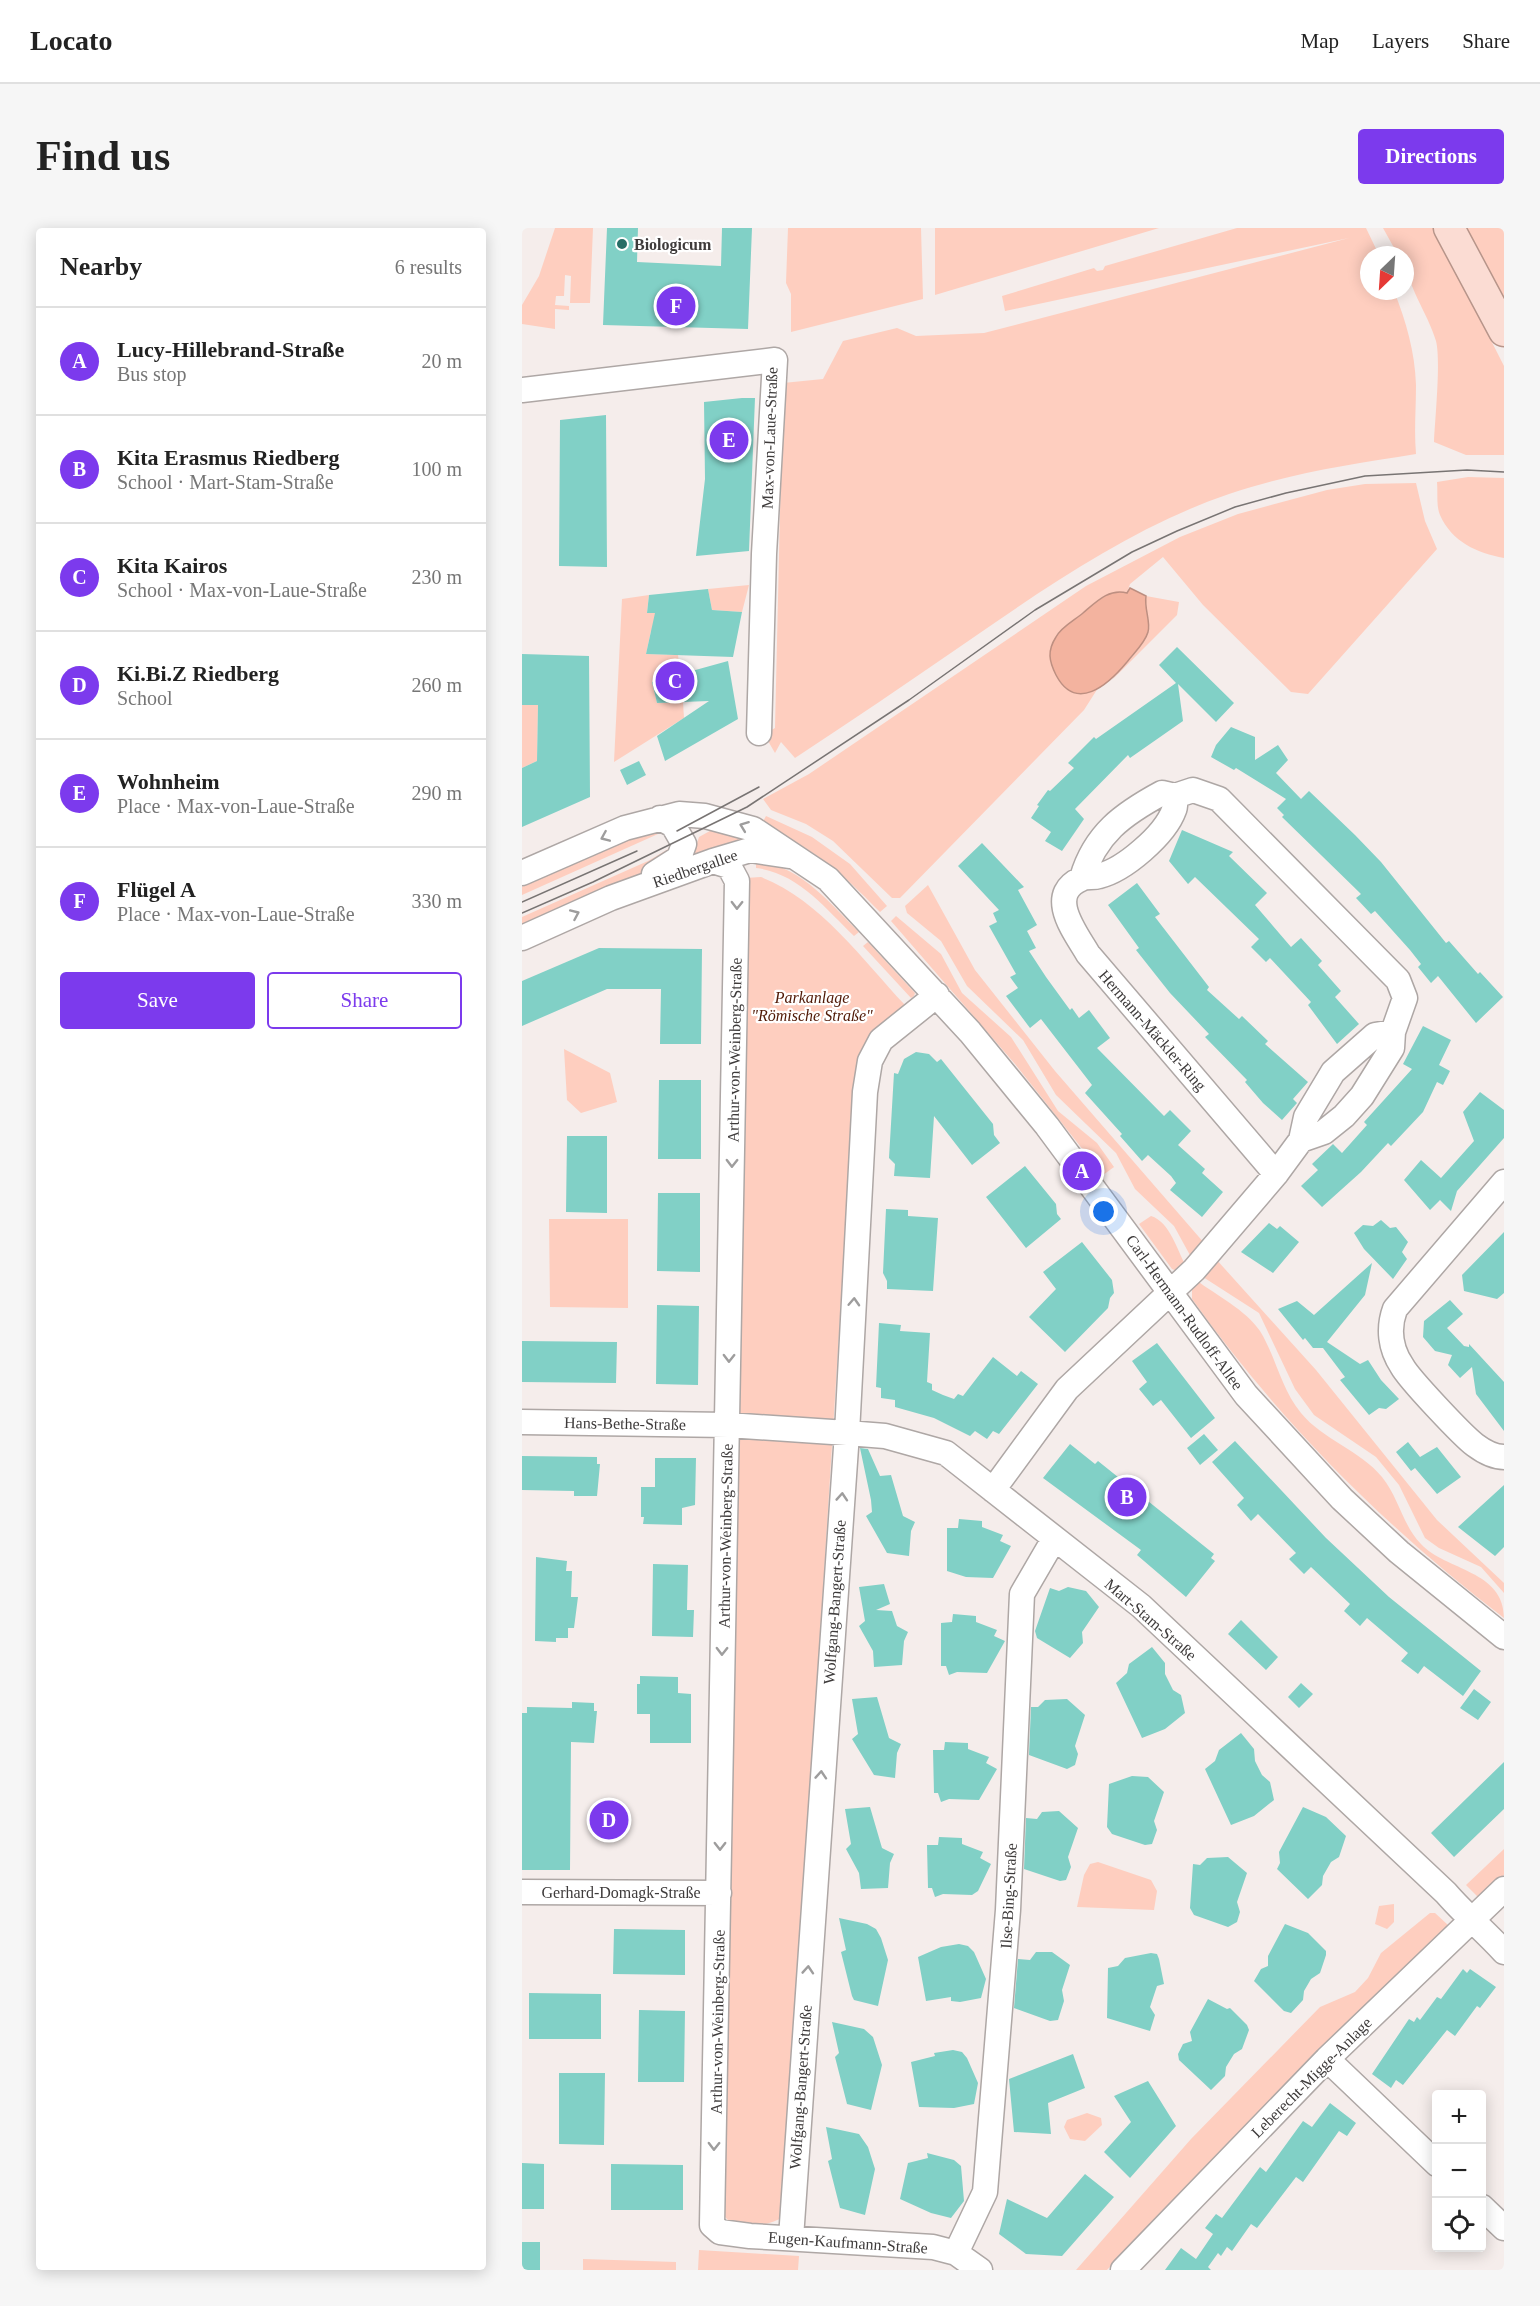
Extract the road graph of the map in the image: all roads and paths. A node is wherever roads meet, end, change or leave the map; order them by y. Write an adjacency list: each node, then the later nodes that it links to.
1 (1449, 228): 2 (main road)
2 (1504, 331)
3 (522, 390): 4 (street, Max-von-Laue-Straße)
4 (759, 733)
5 (1175, 796): 10 (street); 10 (street, Hermann-Mäckler-Ring); 14 (street, Hermann-Mäckler-Ring)
6 (660, 818): 7 (street, Riedbergallee, one-way to 6); 9 (street, Riedbergallee, one-way to 9); 11 (street, Riedbergallee)
7 (794, 856): 8 (street, Riedbergallee); 13 (street, Carl-Hermann-Rudloff-Allee)
8 (712, 861): 11 (street, Riedbergallee); 20 (street, Arthur-von-Weinberg-Straße, one-way to 20)
9 (522, 873)
10 (1082, 878): 16 (street, Hermann-Mäckler-Ring)
11 (631, 890): 12 (street, Riedbergallee, one-way to 11)
12 (522, 938)
13 (937, 995): 18 (street, Carl-Hermann-Rudloff-Allee); 21 (street, Wolfgang-Bangert-Straße, one-way to 13)
14 (1393, 1032): 15 (street, Hermann-Mäckler-Ring); 15 (street)
15 (1301, 1140): 16 (street)
16 (1276, 1174): 18 (street)
17 (1504, 1182): 22 (street)
18 (1170, 1294): 23 (street); 25 (street, Carl-Hermann-Rudloff-Allee)
19 (522, 1422): 20 (street, Hans-Bethe-Straße)
20 (728, 1425): 21 (street, Mart-Stam-Straße); 28 (street, Arthur-von-Weinberg-Straße, one-way to 28)
21 (847, 1433): 23 (street, Mart-Stam-Straße); 36 (street, Wolfgang-Bangert-Straße, one-way to 21)
22 (1504, 1457)
23 (993, 1490): 24 (street, Mart-Stam-Straße)
24 (1054, 1539): 29 (street, Mart-Stam-Straße); 37 (street, Ilse-Bing-Straße)
25 (1504, 1638)
26 (1504, 1889): 29 (street, Leberecht-Migge-Anlage)
27 (522, 1892): 28 (street, Gerhard-Domagk-Straße)
28 (719, 1893): 34 (street, Arthur-von-Weinberg-Straße, one-way to 34)
29 (1469, 1920): 30 (street, Mart-Stam-Straße); 31 (street, Leberecht-Migge-Anlage)
30 (1504, 1952)
31 (1328, 2059): 32 (street); 39 (street, Leberecht-Migge-Anlage)
32 (1432, 2159)
33 (1486, 2211): 35 (street)
34 (712, 2225): 36 (street, Eugen-Kaufmann-Straße)
35 (1504, 2228)
36 (790, 2238): 37 (street, Eugen-Kaufmann-Straße)
37 (956, 2253): 38 (street, Eugen-Kaufmann-Straße)
38 (981, 2270)
39 (1123, 2270)

